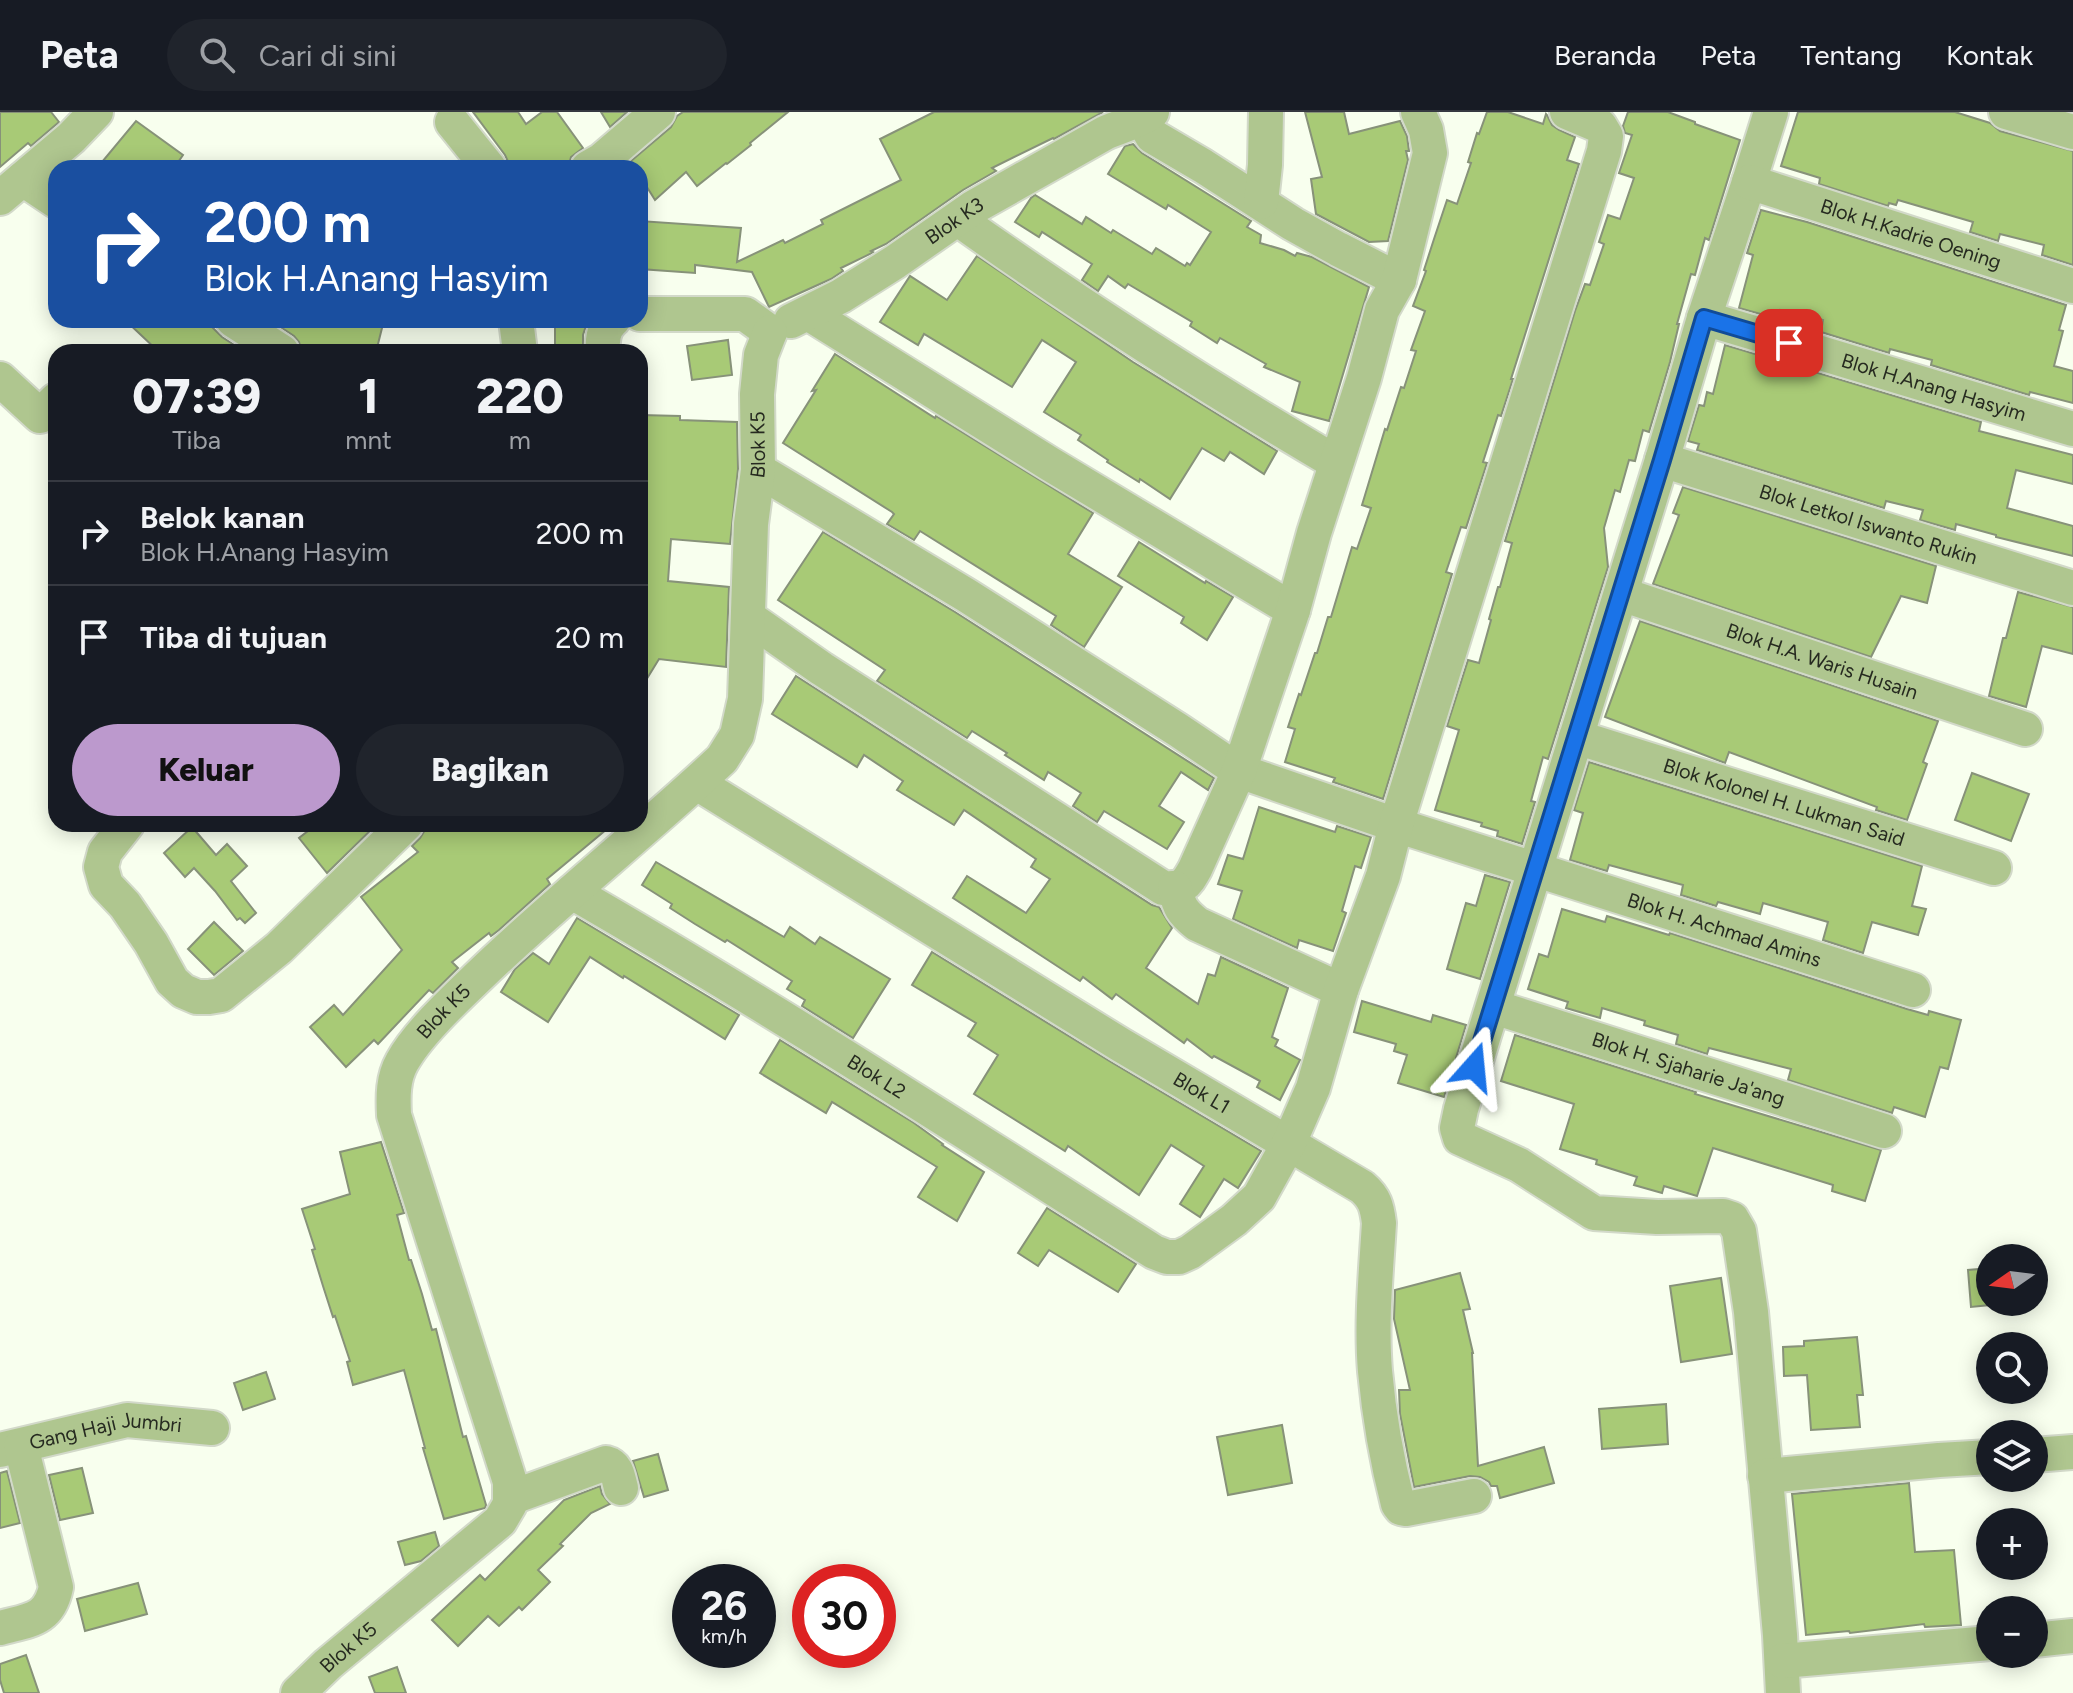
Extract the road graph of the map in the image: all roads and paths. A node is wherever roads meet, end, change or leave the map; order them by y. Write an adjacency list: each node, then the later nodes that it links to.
1 (96, 112): 16 (street)
2 (658, 112): 14 (street)
3 (1266, 112): 18 (street)
4 (1418, 112): 12 (street)
5 (1442, 112): 12 (street)
6 (1567, 112): 43 (street)
7 (1771, 112): 15 (street)
8 (2006, 112): 11 (street)
9 (1148, 116): 18 (street, Blok K3); 19 (street, Blok K3)
10 (452, 122): 13 (street)
11 (2073, 132)
12 (1430, 153): 20 (street)
13 (483, 160)
14 (600, 160)
15 (1749, 182): 21 (street, Blok H.Kadrie Oening); 25 (street)
16 (12, 188): 17 (street)
17 (48, 199)
18 (1261, 202): 20 (street, Blok K3)
19 (958, 219): 23 (street, Blok K3); 33 (street)
20 (1399, 280): 33 (street)
21 (2073, 286)
22 (648, 290): 26 (street)
23 (808, 313): 26 (street, Blok K3); 37 (street)
24 (648, 315): 26 (street)
25 (1704, 318): 31 (street, Blok H.Anang Hasyim); 32 (street)
26 (758, 323): 34 (street, Blok K5)
27 (245, 328): 28 (street)
28 (270, 344)
29 (0, 379): 30 (street)
30 (48, 408)
31 (2073, 429)
32 (1662, 460): 35 (street, Blok Letkol Iswanto Rukin); 36 (street)
33 (1335, 462): 37 (street)
34 (758, 470): 38 (street, Blok K5); 41 (street, Blok H. Achmad Amins)
35 (2073, 588)
36 (1621, 594): 39 (street, Blok H.A. Waris Husain); 40 (street)
37 (1293, 610): 41 (street)
38 (749, 618): 42 (street, Blok K5); 50 (street)
39 (2025, 729)
40 (1576, 737): 48 (street, Blok Kolonel H. Lukman Said); 49 (street)
41 (1239, 771): 43 (street, Blok H. Achmad Amins); 50 (street)
42 (697, 783): 44 (street, Blok K5); 56 (street, Blok L1)
43 (1396, 825): 49 (street, Blok H. Achmad Amins); 52 (street)
44 (648, 826)
45 (121, 832): 46 (street)
46 (398, 832)
47 (641, 832): 51 (street, Blok K5)
48 (1994, 868)
49 (1536, 869): 53 (street, Blok H. Achmad Amins); 54 (street)
50 (1175, 888): 52 (street)
51 (572, 892): 56 (street, Blok L2); 65 (street, Blok K5)
52 (1341, 990): 56 (street)
53 (1913, 990)
54 (1494, 1007): 55 (street, Blok H. Sjaharie Ja'ang); 62 (street)
55 (1884, 1131)
56 (1289, 1143): 64 (street, Blok L1)
57 (212, 1428): 58 (street, Gang Haji Jumbri)
58 (10, 1448): 66 (street)
59 (2073, 1452): 60 (street)
60 (2048, 1454)
61 (1976, 1458): 62 (street)
62 (1765, 1476): 70 (street)
63 (621, 1488): 65 (street)
64 (1474, 1496)
65 (510, 1498): 71 (street, Blok K5)
66 (0, 1628)
67 (2073, 1636): 68 (street)
68 (2048, 1639)
69 (1976, 1645): 70 (street)
70 (1783, 1677)
71 (298, 1693)

